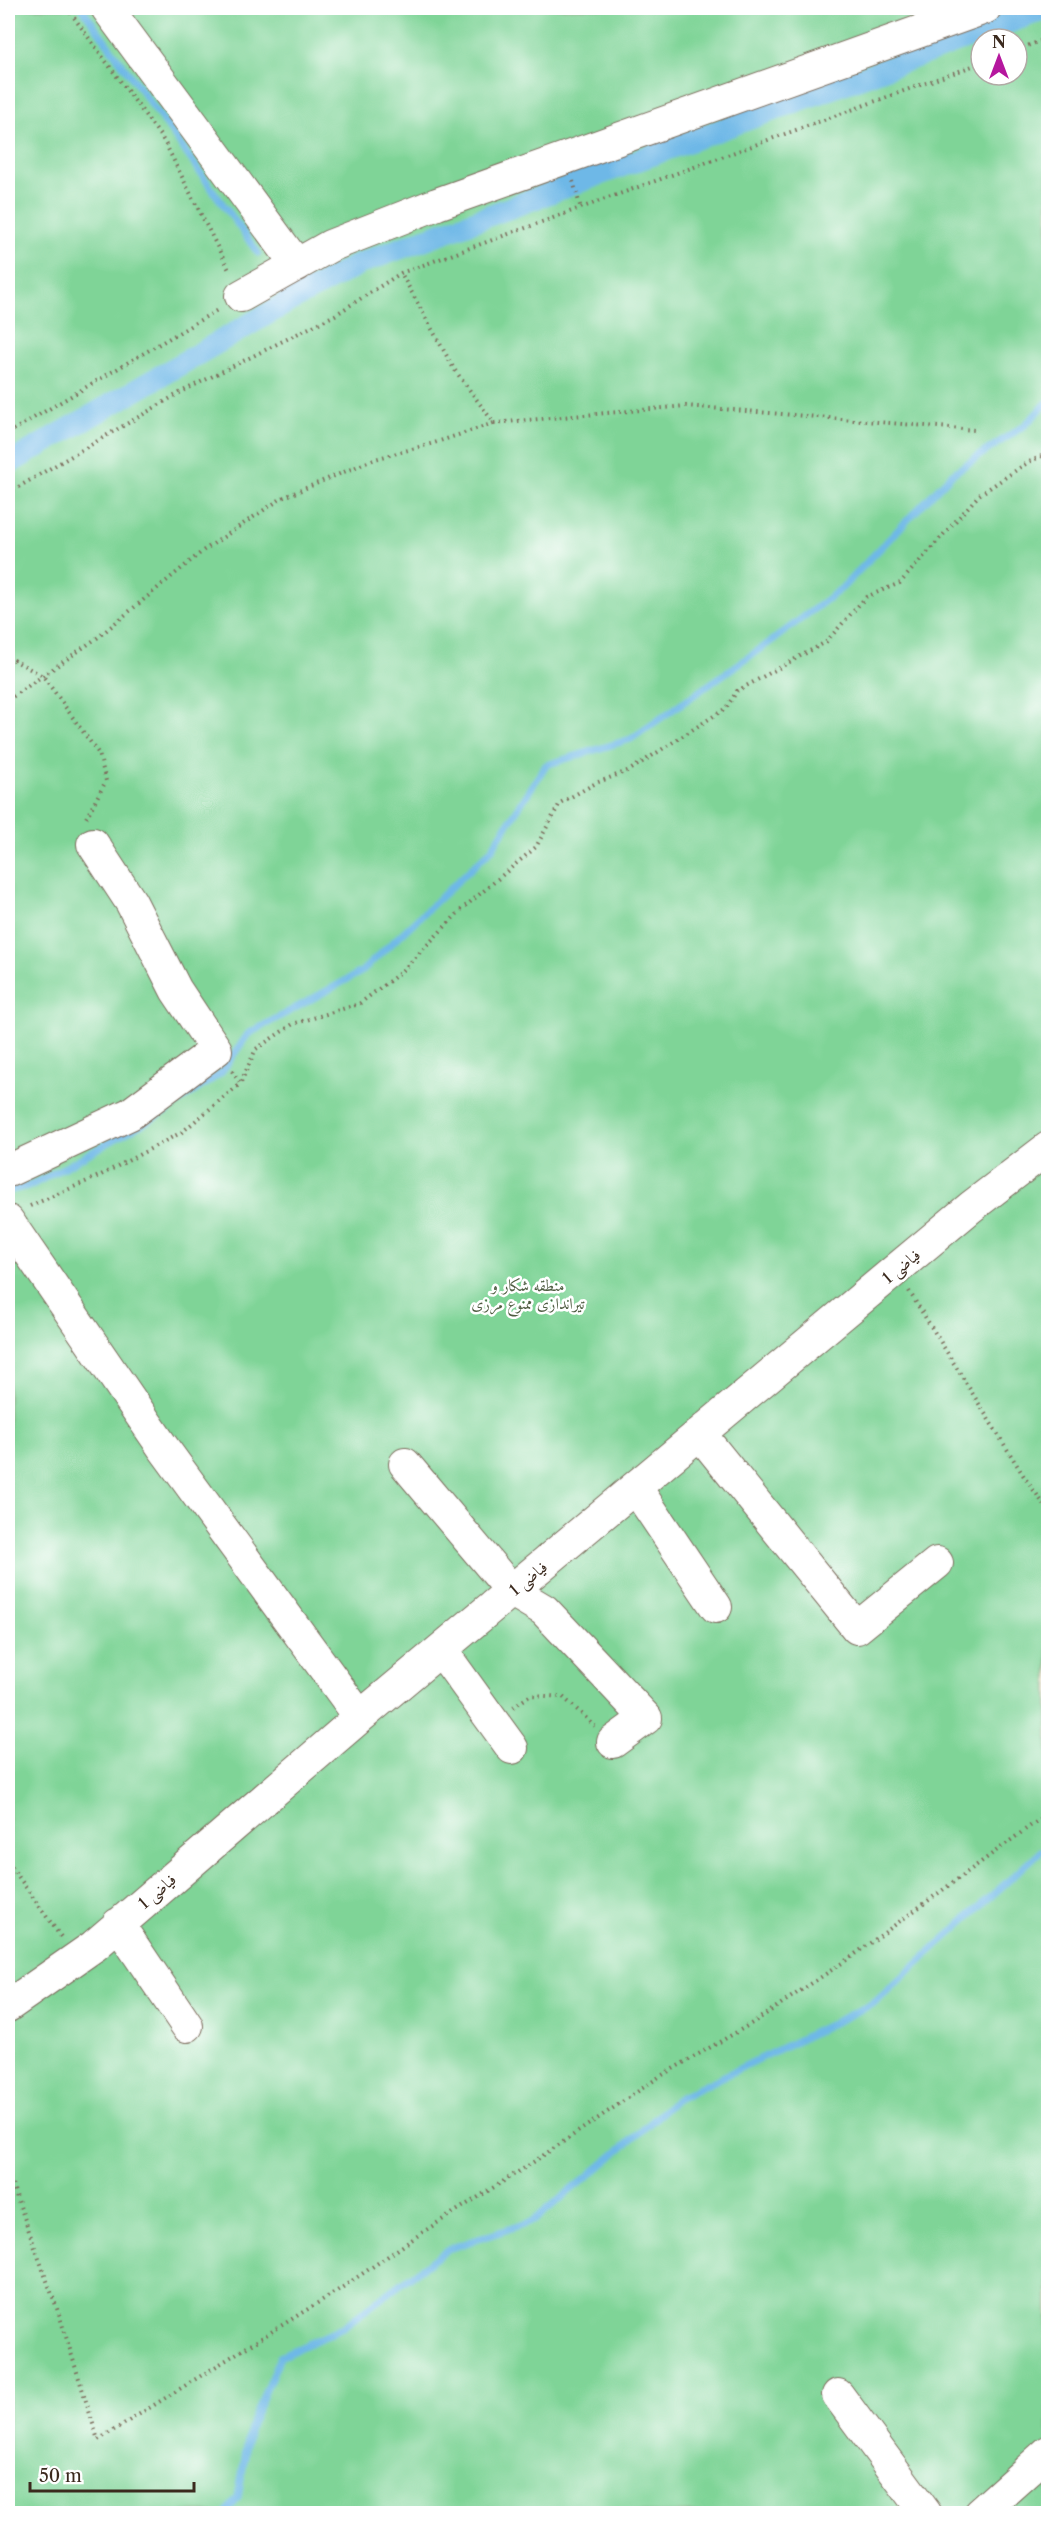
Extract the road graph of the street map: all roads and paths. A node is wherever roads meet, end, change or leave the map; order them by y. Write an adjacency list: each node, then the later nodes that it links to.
1 (67, 8): 11 (path)
2 (107, 8): 9 (street)
3 (985, 8): 9 (street)
4 (1048, 38): 5 (path)
5 (1029, 45)
6 (969, 67): 8 (path)
7 (578, 199): 8 (path)
8 (581, 209): 10 (path)
9 (297, 265): 11 (street)
10 (401, 273): 12 (path); 16 (path)
11 (241, 296): 14 (path)
12 (494, 423): 13 (path); 18 (path)
13 (974, 430)
14 (8, 433)
15 (1048, 453): 22 (path)
16 (8, 493)
17 (8, 657): 18 (path)
18 (43, 676): 19 (path); 20 (path)
19 (8, 700)
20 (93, 844): 24 (street)
21 (234, 1074): 22 (path)
22 (240, 1084): 25 (path)
23 (1048, 1148): 26 (street, فیاضی 1)
24 (8, 1171)
25 (18, 1214): 35 (street)
26 (896, 1270): 27 (street, فیاضی 1); 30 (path)
27 (700, 1434): 29 (street, فیاضی 1); 31 (street)
28 (405, 1464): 32 (street)
29 (636, 1488): 32 (street, فیاضی 1); 33 (street)
30 (1048, 1510)
31 (937, 1563)
32 (512, 1591): 34 (street, فیاضی 1); 37 (street)
33 (716, 1607)
34 (441, 1650): 35 (street, فیاضی 1); 36 (street)
35 (360, 1717): 41 (street, فیاضی 1)
36 (492, 1721): 37 (path); 38 (street)
37 (613, 1742)
38 (512, 1748)
39 (1048, 1815): 45 (path)
40 (8, 1862): 42 (path)
41 (118, 1924): 42 (street, فیاضی 1); 44 (street)
42 (76, 1959): 43 (street, فیاضی 1)
43 (8, 2006)
44 (187, 2026)
45 (8, 2173)
46 (838, 2395): 48 (street)
47 (1048, 2452): 49 (street)
48 (926, 2514)
49 (979, 2514)

